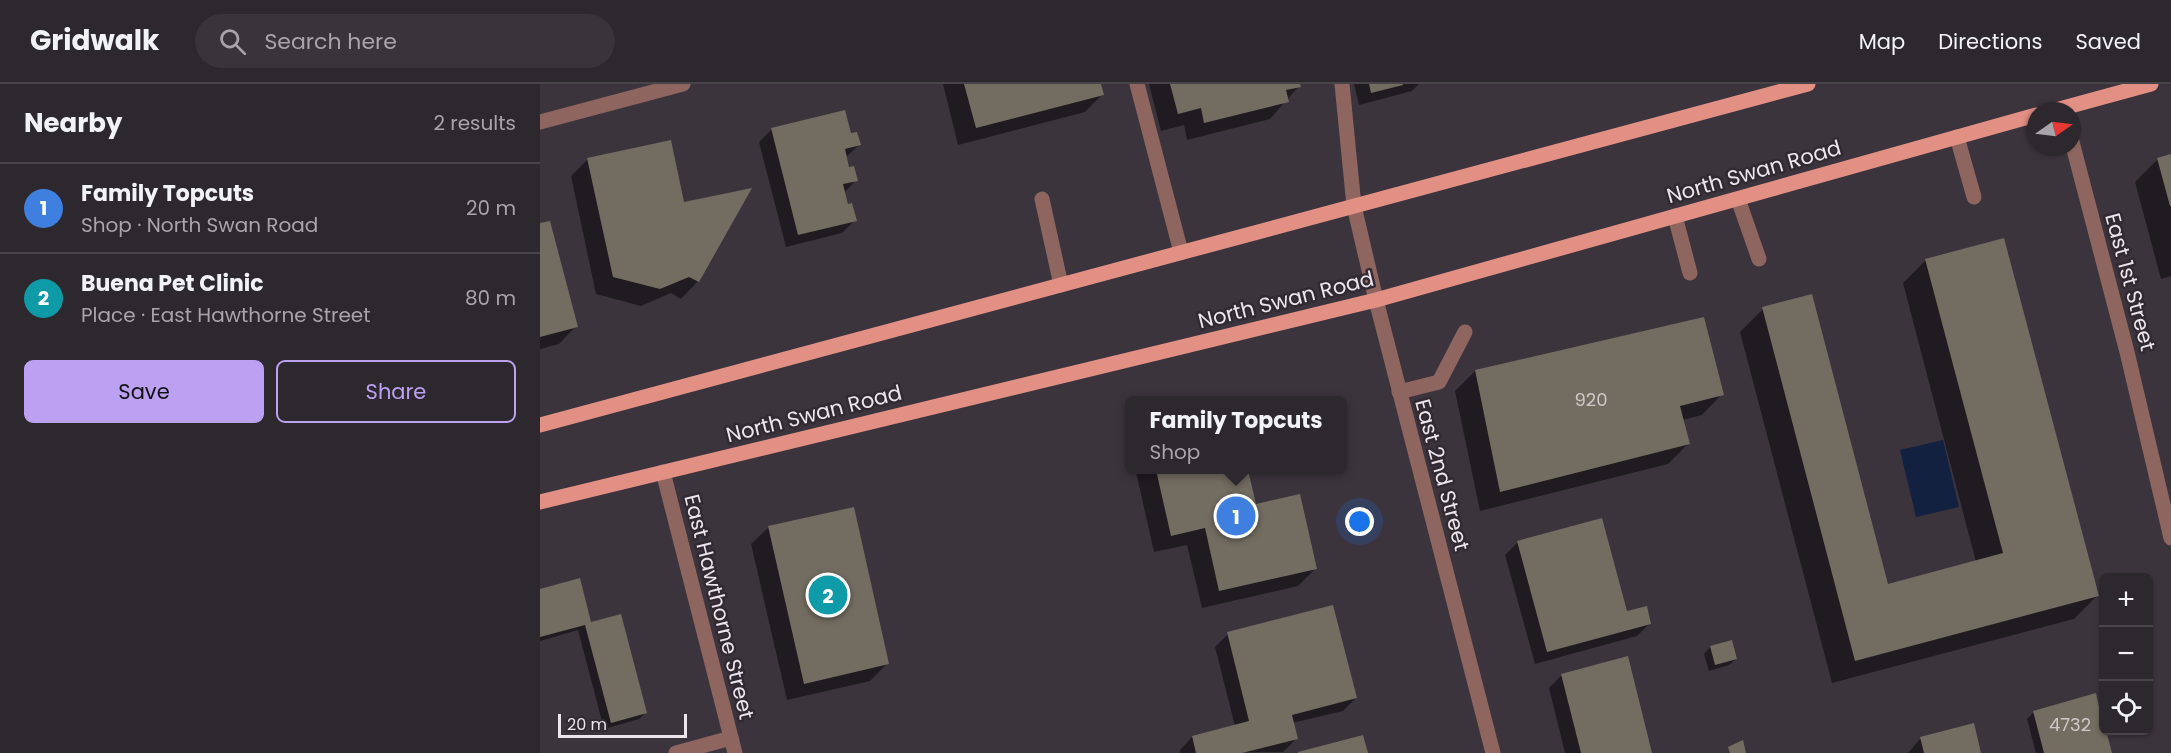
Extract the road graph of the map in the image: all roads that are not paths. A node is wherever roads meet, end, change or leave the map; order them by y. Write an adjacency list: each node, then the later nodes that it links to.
1 (683, 84): 8 (street)
2 (1137, 84): 16 (street)
3 (1342, 84): 14 (street, East 2nd Street)
4 (1808, 84): 14 (main road)
5 (2151, 84): 6 (main road)
6 (2081, 104)
7 (2027, 118): 9 (main road, North Swan Road)
8 (540, 122)
9 (1957, 137): 11 (street); 13 (main road, North Swan Road)
10 (2076, 156): 26 (street, East 1st Street)
11 (1974, 197)
12 (1042, 199): 19 (street)
13 (1738, 199): 15 (main road, North Swan Road); 17 (street)
14 (1354, 206): 16 (main road); 20 (street, East 2nd Street)
15 (1675, 216): 18 (street); 20 (main road, North Swan Road)
16 (1181, 252): 19 (main road)
17 (1759, 259)
18 (1690, 273)
19 (1061, 285): 23 (main road)
20 (1376, 300): 22 (street, East 2nd Street); 24 (main road, North Swan Road)
21 (1465, 332): 22 (street)
22 (1399, 392): 29 (street, East 2nd Street)
23 (540, 425)
24 (663, 472): 25 (main road, North Swan Road); 27 (street, East Hawthorne Street)
25 (540, 501)
26 (2171, 538)
27 (733, 746): 28 (street)
28 (676, 753)
29 (1493, 753)

